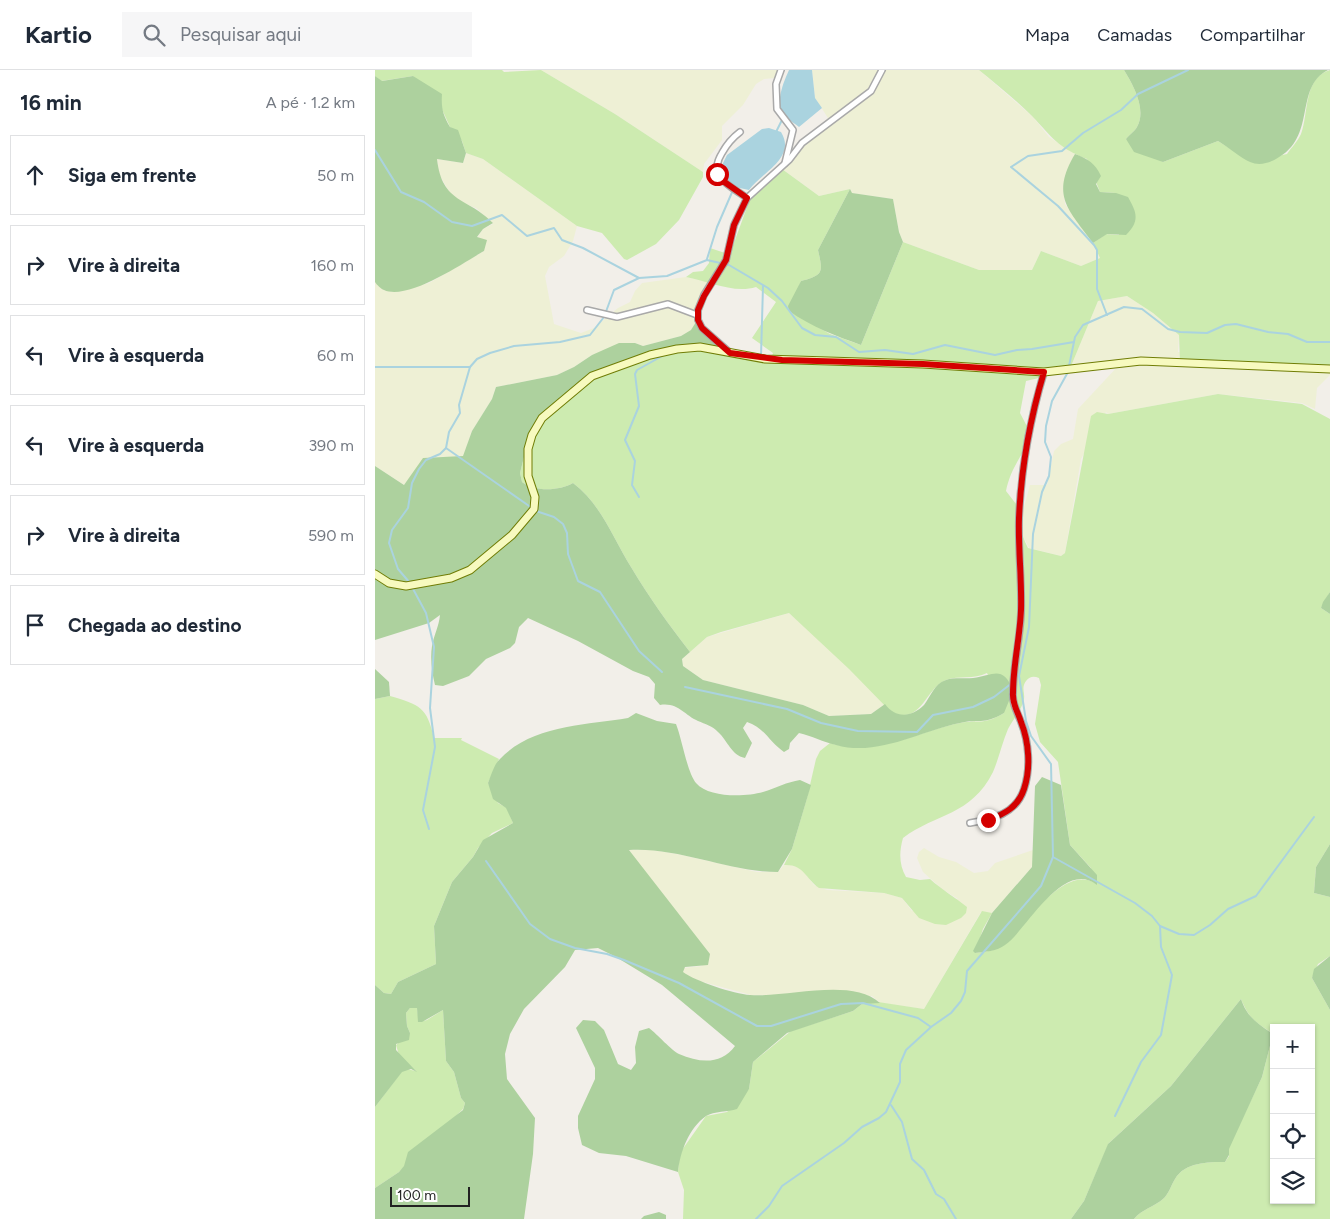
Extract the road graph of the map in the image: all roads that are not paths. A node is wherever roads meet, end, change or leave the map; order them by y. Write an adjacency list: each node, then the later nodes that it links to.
1 (781, 70): 4 (street)
2 (882, 70): 4 (street)
3 (740, 132): 5 (street)
4 (785, 164): 5 (street)
5 (747, 198): 7 (street)
6 (587, 310): 7 (street)
7 (697, 315): 8 (street)
8 (730, 353): 10 (main road); 11 (main road)
9 (1330, 369): 10 (main road)
10 (1044, 372): 12 (street)
11 (375, 574)
12 (970, 823)

